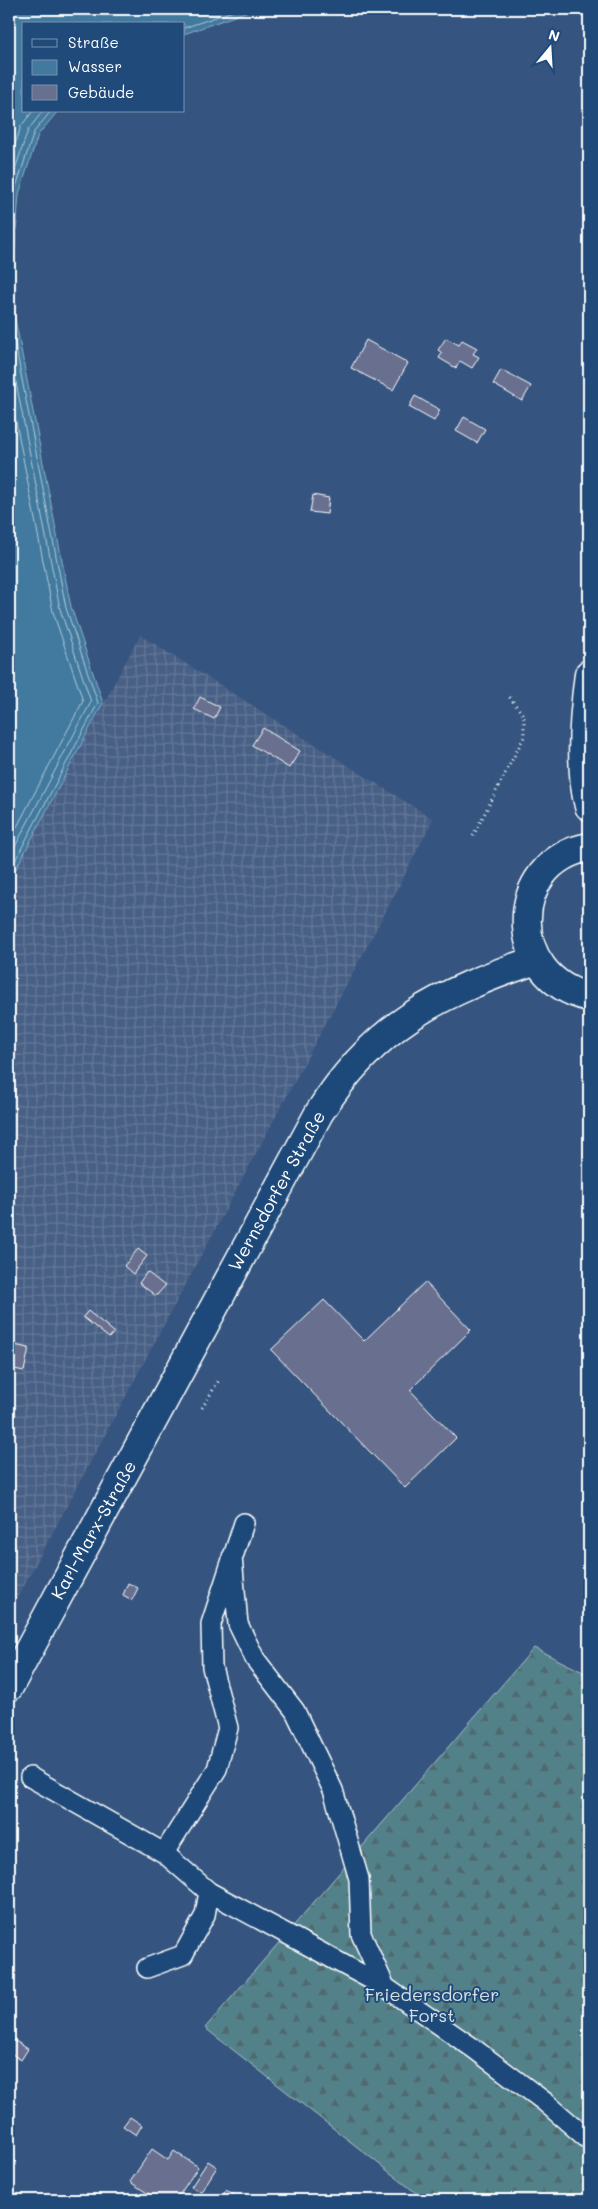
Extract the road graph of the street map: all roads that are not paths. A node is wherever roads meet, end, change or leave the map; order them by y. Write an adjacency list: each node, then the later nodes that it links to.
1 (589, 674): 2 (street)
2 (589, 806)
3 (589, 847): 4 (street)
4 (536, 960): 5 (street); 6 (street, Wernsdorfer Straße)
5 (589, 997)
6 (179, 1373): 9 (street, Karl-Marx-Straße)
7 (244, 1523): 8 (lane)
8 (232, 1557): 11 (lane); 14 (lane)
9 (9, 1687)
10 (30, 1777): 11 (lane)
11 (164, 1853): 12 (lane)
12 (209, 1892): 13 (lane); 14 (lane)
13 (148, 1968)
14 (385, 1987): 15 (lane)
15 (589, 2140)

